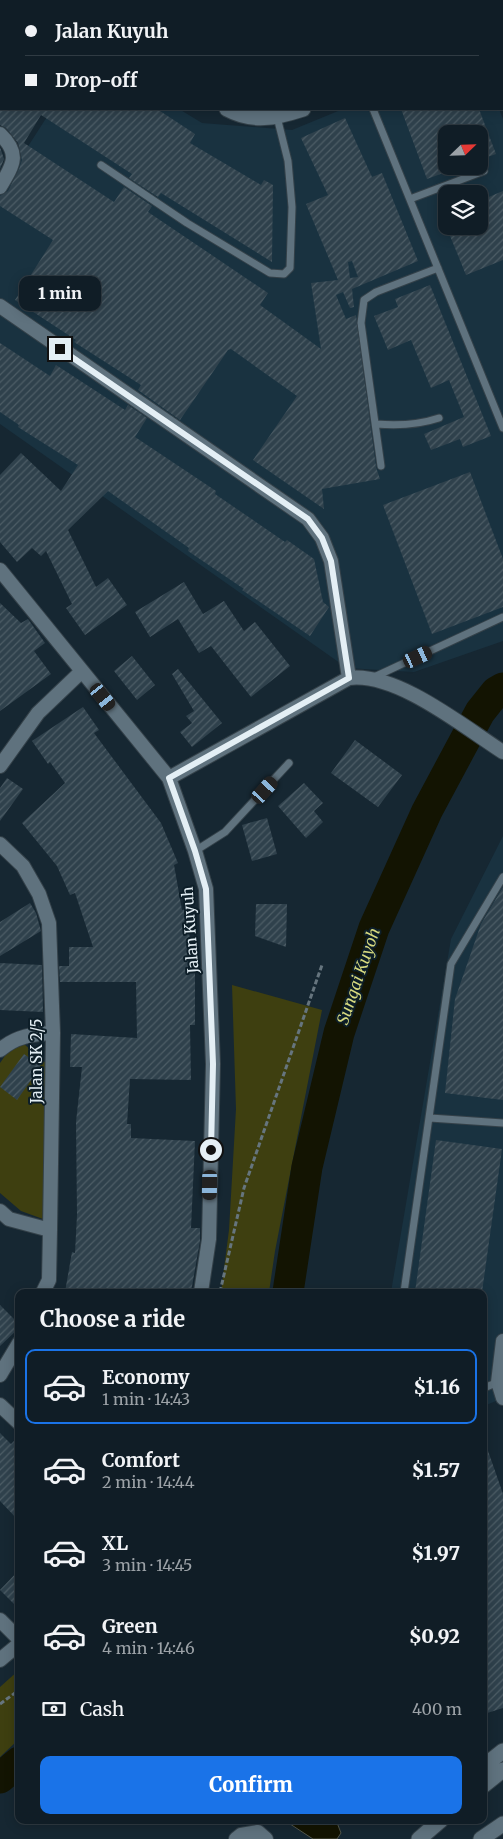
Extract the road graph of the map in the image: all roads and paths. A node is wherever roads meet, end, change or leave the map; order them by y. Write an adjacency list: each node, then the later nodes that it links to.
1 (230, 110): 4 (street)
2 (299, 110): 4 (street)
3 (373, 110): 9 (lane)
4 (277, 117): 6 (lane)
5 (0, 134): 8 (street)
6 (101, 165)
7 (473, 175): 9 (lane)
8 (0, 187)
9 (410, 199): 10 (lane)
10 (438, 268): 13 (lane); 14 (lane)
11 (0, 306): 19 (street)
12 (439, 418): 13 (lane)
13 (376, 424): 15 (lane)
14 (503, 428)
15 (381, 466)
16 (0, 570): 18 (street, Jalan Kuyuh)
17 (503, 617): 20 (lane)
18 (82, 671): 23 (street); 24 (street, Jalan Kuyuh)
19 (349, 678): 20 (street); 24 (street)
20 (370, 679): 21 (street)
21 (503, 752)
22 (289, 763): 26 (lane)
23 (0, 766)
24 (169, 778): 26 (street, Jalan Kuyuh)
25 (0, 844): 29 (street, Jalan SK 2/5)
26 (195, 851): 36 (street, Jalan Kuyuh)
27 (503, 877): 31 (lane)
28 (322, 965): 37 (path)
29 (53, 1033): 30 (street); 34 (street, Jalan SK 2/5)
30 (0, 1050)
31 (430, 1118): 32 (lane); 38 (lane)
32 (503, 1123)
33 (0, 1211): 34 (street)
34 (50, 1230): 35 (street, Jalan SK 2/5)
35 (45, 1289)
36 (201, 1289)
37 (221, 1289)
38 (404, 1289)
39 (503, 1341): 42 (street)
40 (15, 1351): 41 (street)
41 (0, 1375)
42 (500, 1381): 43 (lane); 44 (street)
43 (487, 1387)
44 (503, 1398)
45 (0, 1406): 46 (street)
46 (15, 1419)
47 (0, 1620): 48 (street)
48 (15, 1635)
49 (15, 1647): 50 (street)
50 (0, 1660)
51 (15, 1693): 52 (path)
52 (0, 1704)
53 (503, 1751): 54 (street)
54 (487, 1764)
55 (503, 1770): 56 (street)
56 (487, 1783)
57 (423, 1824): 62 (street)
58 (436, 1824): 63 (street)
59 (503, 1824): 64 (street)
60 (236, 1839): 61 (street)
61 (266, 1839)
62 (414, 1839)
63 (419, 1839)
64 (481, 1839)

